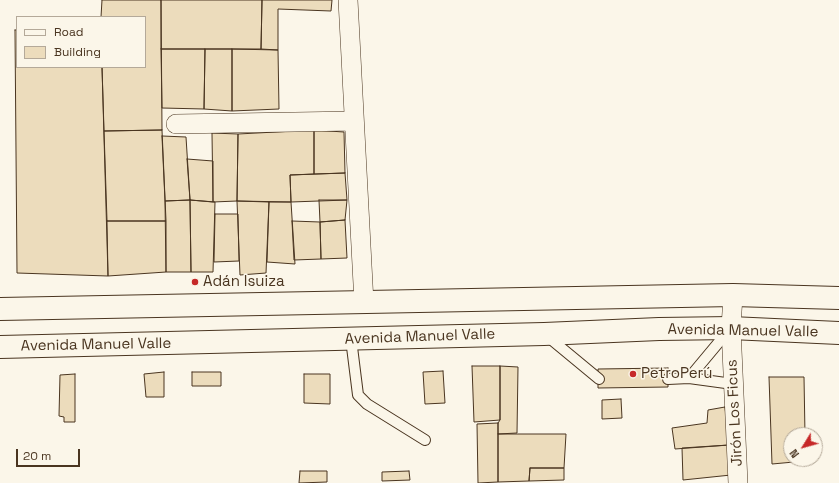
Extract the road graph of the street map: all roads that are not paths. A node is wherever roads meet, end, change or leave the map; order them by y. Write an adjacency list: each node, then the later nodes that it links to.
1 (348, 0): 2 (street)
2 (354, 121): 3 (street); 6 (street)
3 (176, 124)
4 (733, 295): 5 (main road); 6 (main road); 8 (street, Jirón Los Ficus)
5 (839, 298)
6 (364, 302): 7 (main road)
7 (0, 309)
8 (731, 328): 9 (main road, Avenida Manuel Valle); 10 (main road, Avenida Manuel Valle); 13 (lane); 16 (street, Jirón Los Ficus)
9 (839, 333)
10 (544, 334): 11 (main road, Avenida Manuel Valle); 14 (lane)
11 (351, 339): 12 (main road, Avenida Manuel Valle); 17 (lane)
12 (0, 347)
13 (689, 378): 15 (lane); 16 (lane)
14 (599, 379)
15 (668, 379)
16 (734, 384): 18 (street, Jirón Los Ficus)
17 (425, 440)
18 (738, 483)

